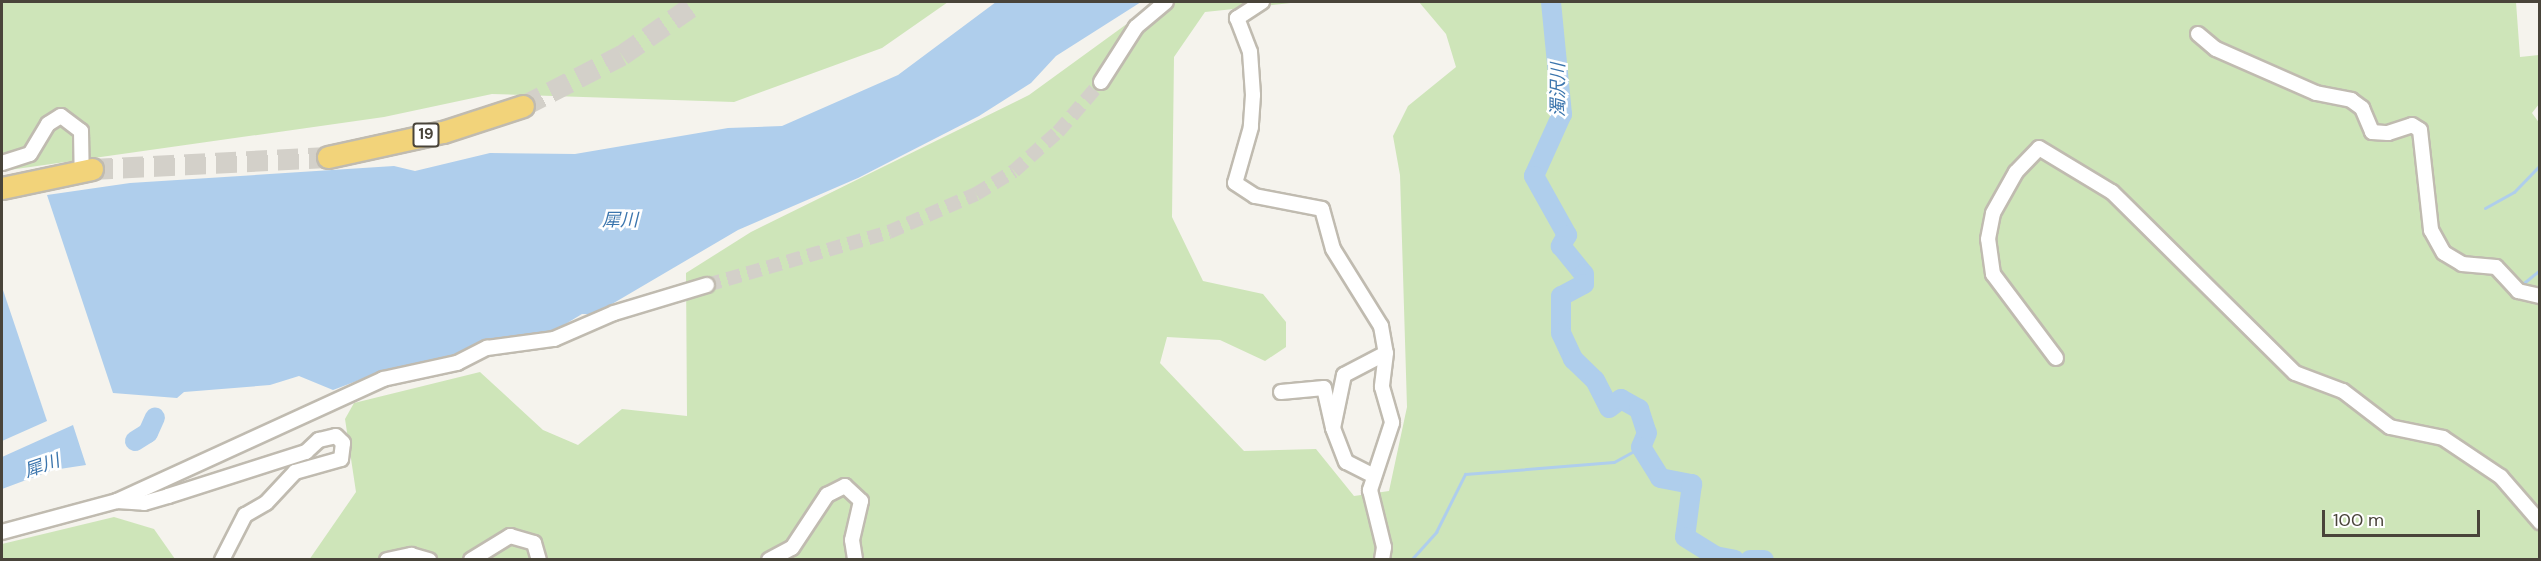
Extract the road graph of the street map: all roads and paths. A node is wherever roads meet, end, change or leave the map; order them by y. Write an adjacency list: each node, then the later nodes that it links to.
1 (1166, 2): 4 (street)
2 (1262, 2): 12 (street)
3 (2198, 34): 11 (street)
4 (1101, 82)
5 (523, 106): 6 (highway, 19)
6 (328, 157)
7 (2, 163): 8 (street)
8 (87, 169): 9 (highway)
9 (2, 188)
10 (707, 285): 17 (street)
11 (2540, 296)
12 (1386, 353): 15 (street); 16 (street)
13 (2056, 358): 18 (street)
14 (1281, 392): 15 (street)
15 (1333, 428): 16 (street)
16 (1374, 476): 27 (street)
17 (117, 501): 19 (street); 20 (street)
18 (2540, 522)
19 (2, 532)
20 (222, 560)
21 (387, 560): 22 (street)
22 (429, 560)
23 (471, 560): 24 (street)
24 (539, 560)
25 (769, 560): 26 (street)
26 (855, 560)
27 (1382, 560)

